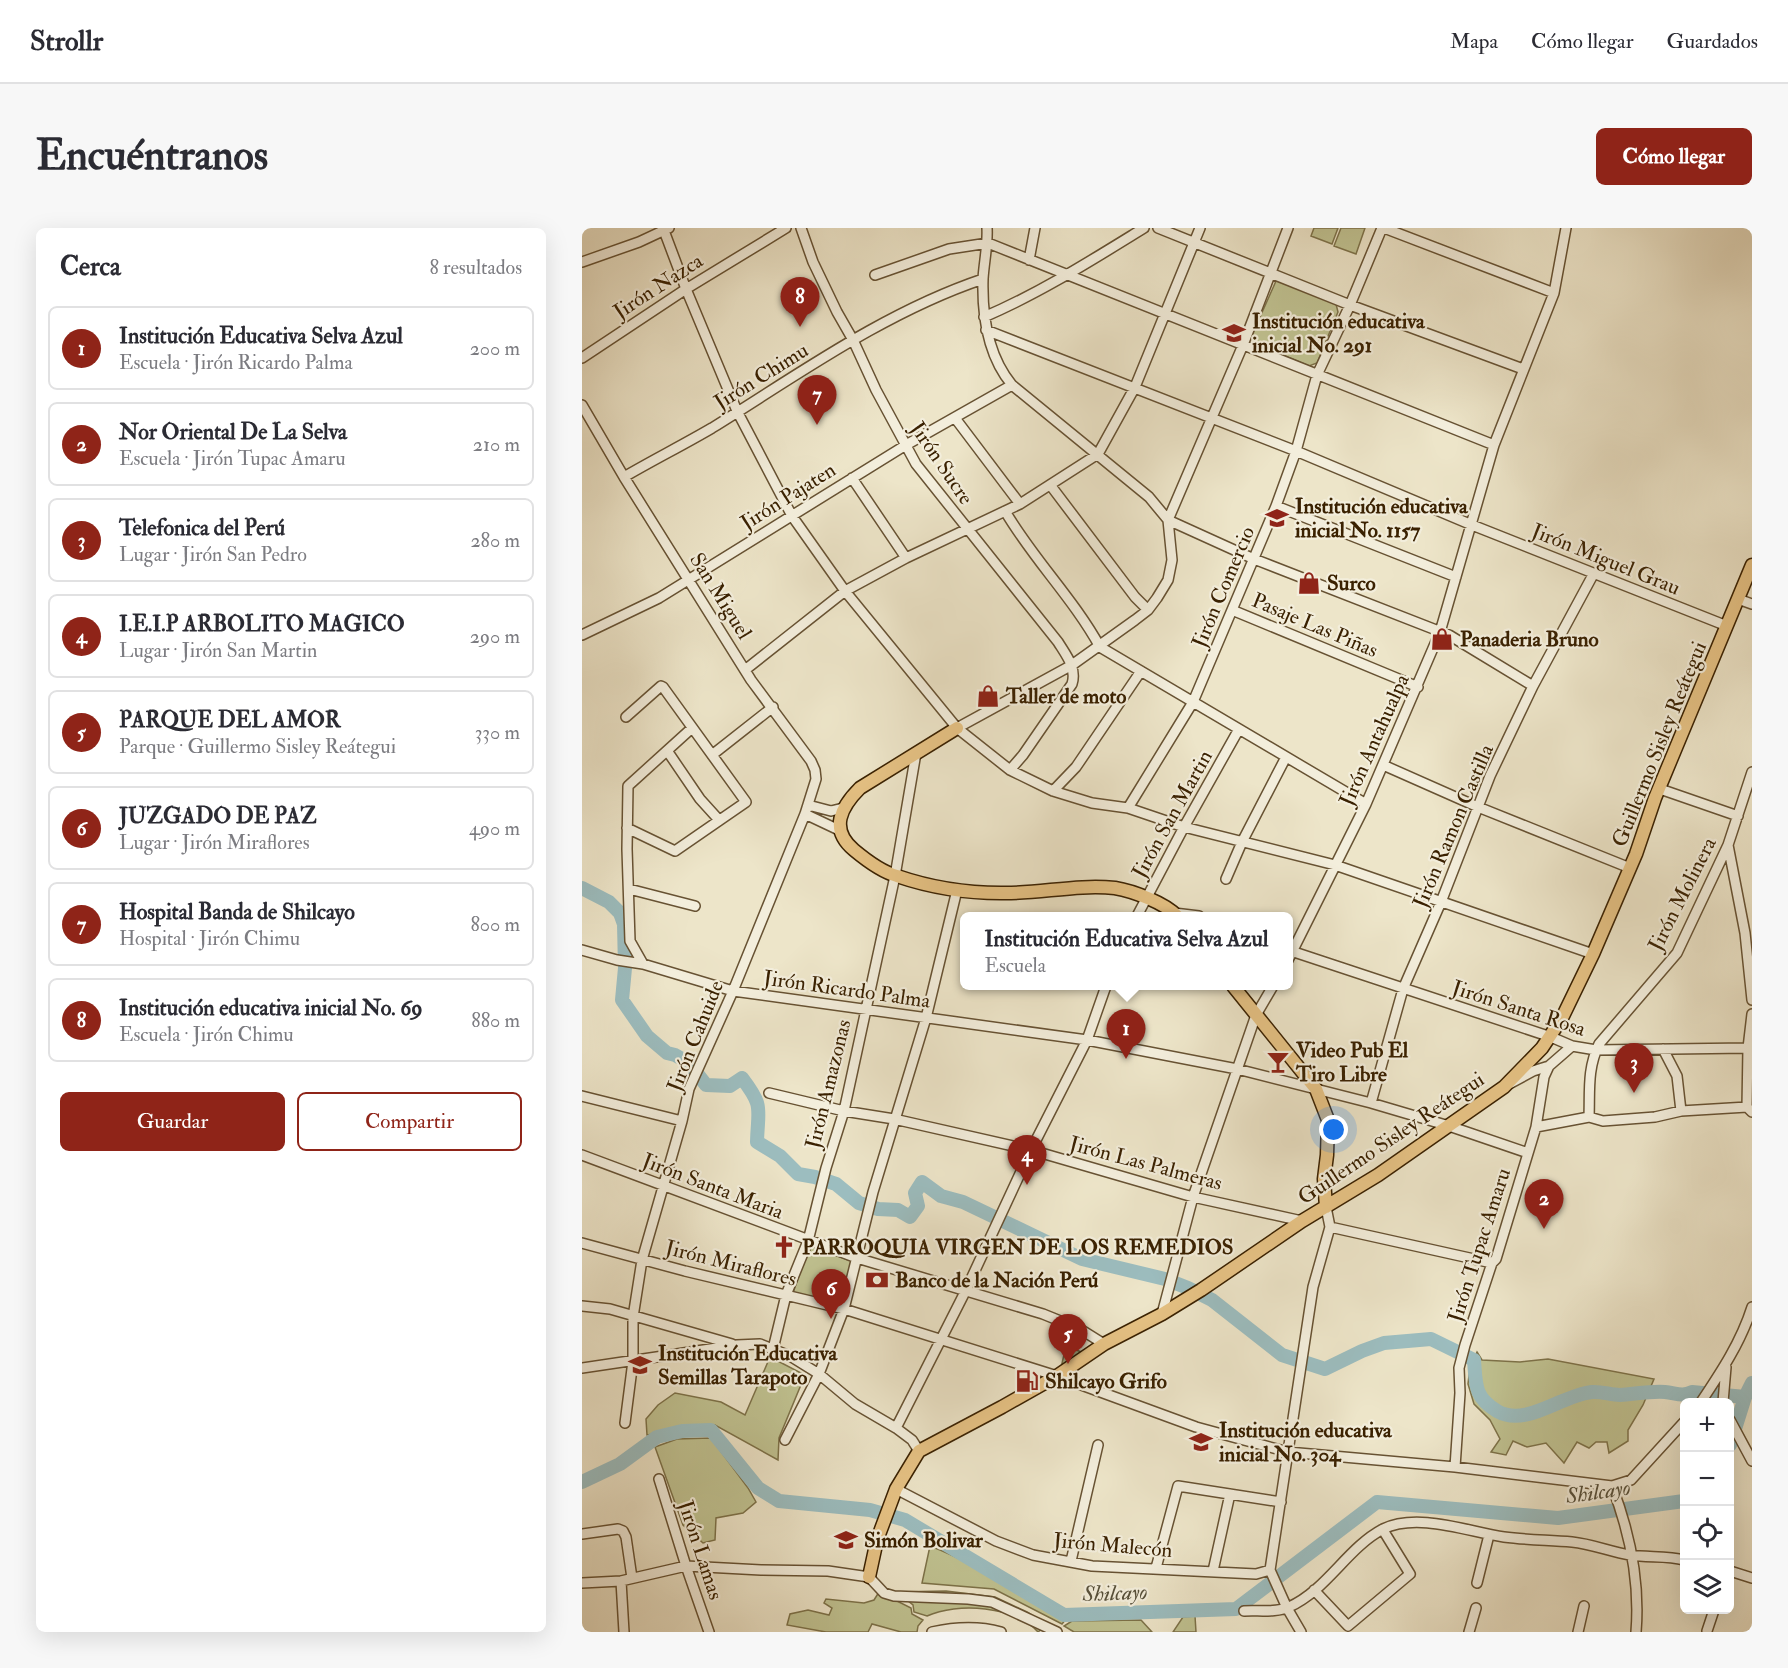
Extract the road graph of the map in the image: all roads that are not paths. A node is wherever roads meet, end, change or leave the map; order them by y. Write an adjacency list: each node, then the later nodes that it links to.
1 (786, 228): 20 (street, Jirón Nazca)
2 (801, 228): 26 (street, Jirón Sucre)
3 (987, 228): 13 (street)
4 (1035, 228): 14 (street)
5 (1144, 228): 18 (street)
6 (1158, 228): 12 (street)
7 (1200, 228): 12 (street)
8 (1288, 228): 16 (street)
9 (1383, 228): 21 (street); 22 (street, Jirón Comercio)
10 (1566, 228): 21 (street, Jirón Antahualpa)
11 (665, 229): 15 (street); 20 (street)
12 (1195, 242): 16 (street); 23 (street)
13 (988, 243): 14 (street); 17 (street); 19 (street)
14 (1029, 260): 18 (street)
15 (582, 262)
16 (1270, 272): 22 (street); 27 (street)
17 (874, 275)
18 (1067, 275): 23 (street); 24 (street)
19 (983, 279): 24 (street); 26 (street, Jirón Chimu)
20 (686, 289): 28 (street, Jirón Nazca); 34 (street)
21 (1554, 293): 29 (street, Jirón Antahualpa)
22 (1350, 306): 29 (street); 30 (street, Jirón Comercio)
23 (1164, 314): 27 (street); 32 (street)
24 (984, 317): 25 (street)
25 (986, 330): 31 (street); 32 (street, Jirón Miguel Grau)
26 (853, 340): 34 (street, Jirón Chimu); 37 (street, Jirón Sucre)
27 (1243, 345): 30 (street); 36 (street)
28 (582, 358)
29 (1524, 369): 38 (street, Jirón Antahualpa)
30 (1317, 375): 38 (street); 39 (street, Jirón Comercio)
31 (1012, 385): 35 (street, Jirón Pajaten); 40 (street)
32 (1135, 387): 36 (street, Jirón Miguel Grau); 40 (street)
33 (582, 405): 41 (street, San Miguel)
34 (737, 411): 41 (street, Jirón Chimu); 47 (street)
35 (955, 418): 37 (street, Jirón Pajaten); 44 (street)
36 (1212, 418): 39 (street, Jirón Miguel Grau); 48 (street)
37 (906, 445): 42 (street, Jirón Pajaten); 50 (street, Jirón Sucre)
38 (1494, 445): 49 (street, Jirón Antahualpa)
39 (1296, 451): 45 (street, Jirón Comercio); 49 (street, Jirón Miguel Grau)
40 (1098, 454): 43 (street); 48 (street)
41 (624, 477): 56 (street, San Miguel)
42 (852, 478): 47 (street, Jirón Pajaten); 51 (street)
43 (1051, 486): 44 (street); 60 (street)
44 (1020, 504): 46 (street)
45 (1276, 506): 52 (street, Jirón Comercio); 55 (street)
46 (1005, 511): 50 (street); 65 (street)
47 (792, 516): 56 (street, Jirón Pajaten); 57 (street)
48 (1168, 520): 52 (street); 60 (street)
49 (1472, 525): 54 (street, Jirón Miguel Grau); 55 (street, Jirón Antahualpa)
50 (967, 530): 51 (street); 66 (street, Jirón Sucre)
51 (906, 558): 57 (street)
52 (1254, 559): 61 (street, Jirón Comercio); 63 (street)
53 (1752, 566): 58 (main road, Guillermo Sisley Reátegui)
54 (1594, 573): 62 (street, Jirón Miguel Grau); 69 (street, Jirón Ramon Castilla)
55 (1456, 577): 63 (street, Jirón Antahualpa)
56 (689, 578): 64 (street, Jirón Pajaten); 67 (street, San Miguel)
57 (845, 591): 67 (street); 75 (street)
58 (1738, 599): 59 (street); 62 (main road, Guillermo Sisley Reátegui)
59 (1752, 604)
60 (1148, 610): 65 (street)
61 (1232, 610): 70 (street, Pasaje Las Piñas); 71 (street, Jirón Comercio)
62 (1727, 626): 84 (main road, Guillermo Sisley Reátegui)
63 (1440, 632): 69 (street); 70 (street, Jirón Antahualpa)
64 (582, 635)
65 (1100, 647): 66 (street); 68 (street)
66 (1072, 665): 75 (street); 82 (street)
67 (745, 670): 72 (street, San Miguel)
68 (1141, 671): 71 (street); 85 (street)
69 (1533, 686): 87 (street, Jirón Ramon Castilla)
70 (1418, 687): 81 (street, Jirón Antahualpa)
71 (1193, 702): 76 (street); 89 (street, Jirón Comercio)
72 (773, 707): 79 (street); 90 (street, San Miguel)
73 (626, 717): 74 (street)
74 (692, 728): 77 (street); 79 (street)
75 (957, 728): 78 (main road); 82 (street)
76 (1239, 729): 80 (street); 93 (street, Jirón San Martin)
77 (668, 752): 92 (street); 94 (street)
78 (916, 753): 88 (main road); 100 (street, Jirón Amazonas)
79 (712, 754): 92 (street)
80 (1286, 757): 86 (street); 96 (street)
81 (1383, 765): 86 (street, Jirón Antahualpa); 87 (street)
82 (1010, 770): 85 (street)
83 (1752, 771): 91 (street, Jirón Molinera)
84 (1660, 789): 91 (street); 99 (main road, Guillermo Sisley Reátegui)
85 (1053, 791): 89 (street)
86 (1366, 804): 98 (street, Jirón Antahualpa)
87 (1478, 807): 99 (street); 105 (street, Jirón Ramon Castilla)
88 (843, 808): 90 (street); 95 (main road)
89 (1128, 808): 93 (street)
90 (806, 809): 95 (street); 118 (street, Jirón Cahuide)
91 (1738, 816): 97 (street, Jirón Molinera)
92 (719, 820): 94 (street)
93 (1184, 827): 96 (street); 104 (street, Jirón San Martin)
94 (627, 828): 102 (street)
95 (841, 831): 100 (main road)
96 (1242, 842): 98 (street); 101 (street)
97 (1728, 845): 119 (street); 129 (street, Jirón Molinera)
98 (1335, 865): 105 (street); 109 (street, Jirón Antahualpa)
99 (1630, 868): 111 (main road, Guillermo Sisley Reátegui)
100 (895, 876): 103 (main road); 120 (street, Jirón Amazonas)
101 (1226, 879)
102 (629, 889): 106 (street); 113 (street)
103 (957, 890): 104 (main road); 123 (street)
104 (1146, 897): 107 (street, Jirón San Martin); 108 (main road)
105 (1441, 902): 111 (street); 114 (street, Jirón Ramon Castilla)
106 (695, 906)
107 (1139, 912)
108 (1170, 912)
109 (1293, 948)
110 (582, 950): 113 (street, Jirón Ricardo Palma)
111 (1593, 954): 124 (main road, Guillermo Sisley Reátegui)
112 (1293, 955): 114 (street, Jirón Santa Rosa)
113 (643, 964): 118 (street, Jirón Ricardo Palma)
114 (1403, 989): 124 (street, Jirón Santa Rosa); 136 (street, Jirón Ramon Castilla)
115 (1105, 990): 125 (street)
116 (1236, 990): 122 (main road)
117 (1271, 990): 122 (street)
118 (733, 991): 120 (street, Jirón Ricardo Palma); 142 (street, Jirón Cahuide)
119 (1752, 1000)
120 (865, 1011): 123 (street, Jirón Ricardo Palma); 138 (street, Jirón Amazonas)
121 (1752, 1014): 127 (street)
122 (1256, 1015): 131 (street); 133 (main road)
123 (926, 1018): 125 (street, Jirón Ricardo Palma); 141 (street)
124 (1551, 1037): 126 (street, Jirón Santa Rosa); 132 (main road, Guillermo Sisley Reátegui)
125 (1087, 1040): 131 (street, Jirón Ricardo Palma); 145 (street)
126 (1572, 1046): 129 (street, Jirón Santa Rosa); 130 (street)
127 (1748, 1048): 128 (street, Jirón Santa Rosa); 137 (street)
128 (1663, 1049): 129 (street, Jirón Santa Rosa); 139 (street)
129 (1596, 1050): 140 (street, Jirón Molinera)
130 (1549, 1066): 132 (street); 144 (street, Jirón Tupac Amaru)
131 (1237, 1069): 133 (street, Jirón Ricardo Palma); 149 (street)
132 (1503, 1087): 143 (main road, Guillermo Sisley Reátegui)
133 (1316, 1089): 136 (street, Jirón Ricardo Palma); 150 (main road)
134 (769, 1093): 138 (street, Jirón Las Palmeras)
135 (582, 1096): 142 (street)
136 (1371, 1103): 143 (street, Jirón Ricardo Palma)
137 (1749, 1109): 139 (street)
138 (844, 1111): 141 (street, Jirón Las Palmeras); 153 (street, Jirón Amazonas)
139 (1681, 1111): 140 (street)
140 (1589, 1117): 144 (street)
141 (894, 1119): 145 (street, Jirón Las Palmeras); 155 (street)
142 (682, 1121): 148 (street, Jirón Cahuide)
143 (1449, 1126): 146 (street, Jirón Ricardo Palma); 150 (main road, Guillermo Sisley Reátegui)
144 (1536, 1127): 146 (street, Jirón Tupac Amaru)
145 (1031, 1150): 149 (street, Jirón Las Palmeras); 158 (street)
146 (1528, 1153): 157 (street, Jirón Tupac Amaru)
147 (582, 1155): 148 (street, Jirón Santa Maria)
148 (663, 1186): 153 (street, Jirón Santa Maria); 156 (street, Jirón Cahuide)
149 (1193, 1197): 151 (street, Jirón Las Palmeras); 163 (street)
150 (1326, 1207): 151 (main road, Guillermo Sisley Reátegui); 152 (street)
151 (1302, 1221): 163 (main road, Guillermo Sisley Reátegui)
152 (1330, 1227): 157 (street); 183 (street)
153 (808, 1241): 155 (street, Jirón Santa Maria); 159 (street, Jirón Amazonas)
154 (582, 1244): 156 (street, Jirón Miraflores)
155 (857, 1258): 158 (street, Jirón Santa Maria); 162 (street)
156 (642, 1260): 159 (street, Jirón Miraflores); 164 (street, Jirón Cahuide)
157 (1492, 1263): 185 (street, Jirón Tupac Amaru)
158 (965, 1292): 165 (street); 166 (street, Jirón Santa Maria)
159 (786, 1295): 162 (street, Jirón Miraflores); 168 (street, Jirón Amazonas)
160 (582, 1306): 164 (street)
161 (1752, 1308): 170 (street)
162 (844, 1309): 165 (street, Jirón Miraflores); 172 (street)
163 (1162, 1314): 166 (main road, Guillermo Sisley Reátegui)
164 (633, 1317): 167 (street); 169 (street, Jirón Cahuide)
165 (941, 1340): 173 (street, Jirón Miraflores); 179 (street)
166 (1104, 1344): 173 (main road, Guillermo Sisley Reátegui)
167 (737, 1345): 168 (street); 169 (street)
168 (773, 1349): 172 (street)
169 (633, 1361): 171 (street); 176 (street, Jirón Cahuide)
170 (1726, 1364): 174 (street); 175 (street)
171 (582, 1368)
172 (819, 1374): 179 (street); 180 (street)
173 (1057, 1376): 182 (main road, Guillermo Sisley Reátegui); 183 (street, Jirón Miraflores)
174 (1704, 1398)
175 (1723, 1398)
176 (625, 1423)
177 (1680, 1426): 188 (street)
178 (1734, 1427): 184 (street)
179 (896, 1428): 182 (street)
180 (785, 1440)
181 (1098, 1445): 196 (street)
182 (919, 1451): 187 (main road)
183 (1288, 1452): 185 (street, Jirón Miraflores); 190 (street)
184 (1752, 1461)
185 (1455, 1467): 188 (street, Jirón Miraflores)
186 (659, 1479): 197 (street, Jirón Lamas)
187 (896, 1489): 196 (street, Jirón Malecón); 202 (main road)
188 (1613, 1489): 194 (street)
189 (1230, 1494): 190 (street); 198 (street); 200 (street)
190 (1281, 1502): 199 (street)
191 (1383, 1530): 193 (street); 208 (street); 208 (street)
192 (582, 1534): 203 (street)
193 (1489, 1535): 194 (street); 207 (street)
194 (1631, 1553): 195 (street); 223 (street)
195 (1680, 1559)
196 (1071, 1561): 198 (street, Jirón Malecón)
197 (686, 1566): 202 (street); 203 (street); 216 (street, Jirón Lamas)
198 (1156, 1568): 200 (street, Jirón Malecón)
199 (1270, 1570): 200 (street, Jirón Malecón); 209 (street)
200 (1213, 1571)
201 (1734, 1572): 204 (street)
202 (869, 1577): 219 (street)
203 (632, 1578): 205 (street)
204 (1752, 1578)
205 (621, 1581): 206 (street); 215 (street)
206 (582, 1583)
207 (1477, 1583)
208 (1314, 1590): 209 (street)
209 (1286, 1606): 212 (street); 220 (street)
210 (1584, 1606): 222 (street)
211 (1476, 1608): 221 (street)
212 (1244, 1611)
213 (1713, 1614): 214 (street)
214 (1707, 1631)
215 (624, 1632)
216 (710, 1632)
217 (932, 1632): 218 (street)
218 (1001, 1632)
219 (1057, 1632)
220 (1301, 1632)
221 (1469, 1632)
222 (1578, 1632)
223 (1636, 1632)

